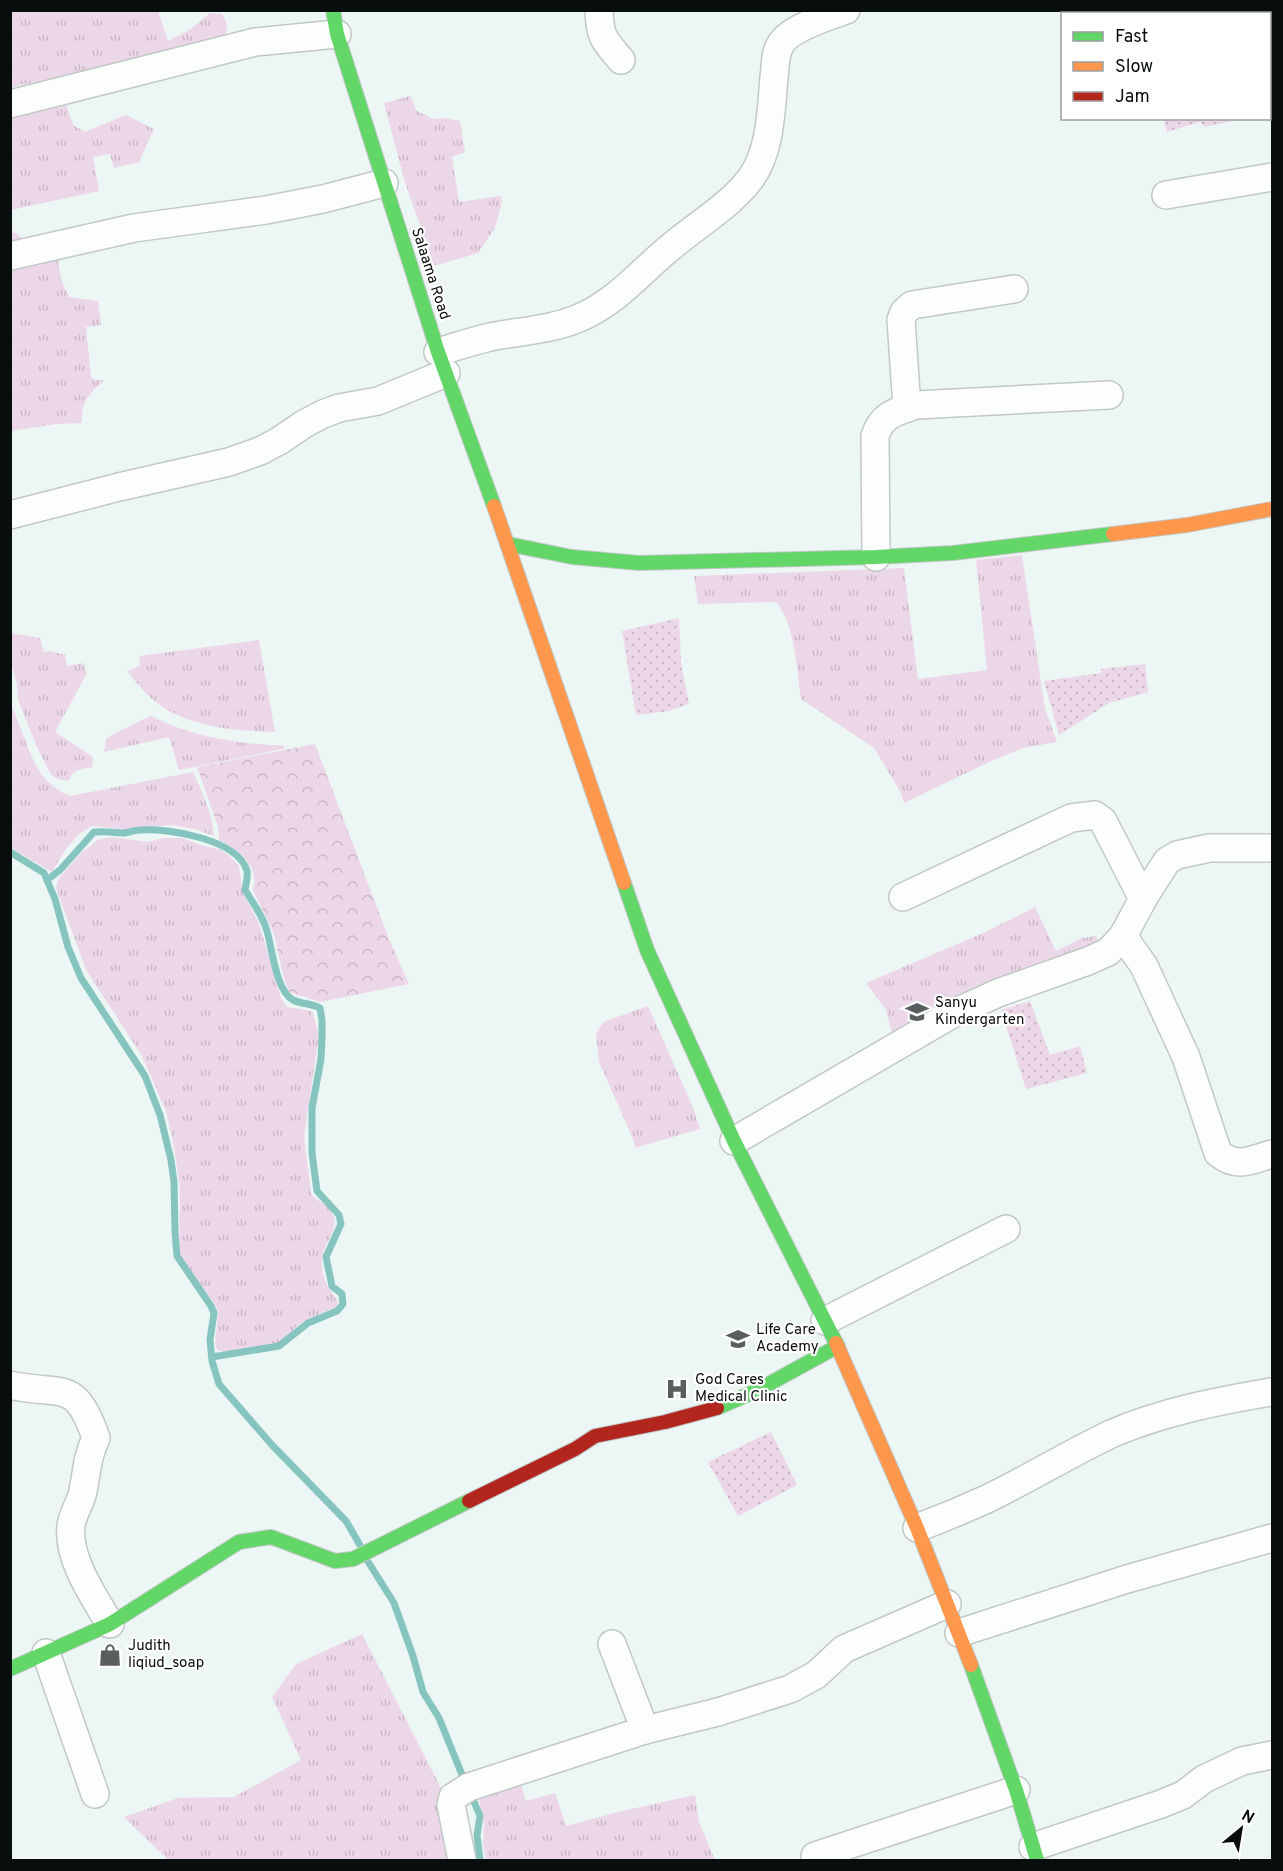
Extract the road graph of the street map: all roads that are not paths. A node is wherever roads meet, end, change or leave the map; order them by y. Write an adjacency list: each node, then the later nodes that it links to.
1 (599, 10): 4 (street)
2 (846, 10): 11 (street)
3 (335, 22): 5 (street); 7 (main road, Salaama Road)
4 (621, 60)
5 (10, 104)
6 (1272, 177): 8 (street)
7 (384, 183): 9 (street); 11 (main road, Salaama Road)
8 (1166, 195)
9 (10, 256)
10 (1014, 289): 13 (street)
11 (442, 363): 15 (street); 16 (main road, Salaama Road)
12 (1109, 395): 13 (street)
13 (907, 408): 17 (street)
14 (1272, 509): 17 (main road)
15 (10, 515)
16 (508, 544): 17 (main road); 22 (main road, Salaama Road)
17 (876, 557)
18 (1272, 848): 20 (street)
19 (903, 897): 20 (street)
20 (1143, 899): 21 (street)
21 (1123, 936): 22 (street); 23 (street)
22 (734, 1141): 25 (main road, Salaama Road)
23 (1272, 1154)
24 (1006, 1229): 25 (street)
25 (825, 1321): 26 (main road, Salaama Road)
26 (838, 1346): 29 (main road, Salaama Road); 32 (main road)
27 (10, 1385): 32 (street)
28 (1271, 1392): 29 (street)
29 (917, 1528): 31 (main road, Salaama Road)
30 (1272, 1538): 33 (street)
31 (947, 1604): 33 (main road, Salaama Road); 37 (street)
32 (110, 1624): 35 (main road)
33 (959, 1633): 39 (main road, Salaama Road)
34 (612, 1644): 37 (street)
35 (46, 1653): 36 (main road); 40 (street)
36 (10, 1669)
37 (645, 1730): 43 (street)
38 (1272, 1755): 41 (street)
39 (1016, 1790): 41 (main road, Salaama Road); 42 (street)
40 (95, 1794)
41 (1035, 1854)
42 (814, 1856)
43 (462, 1860)

